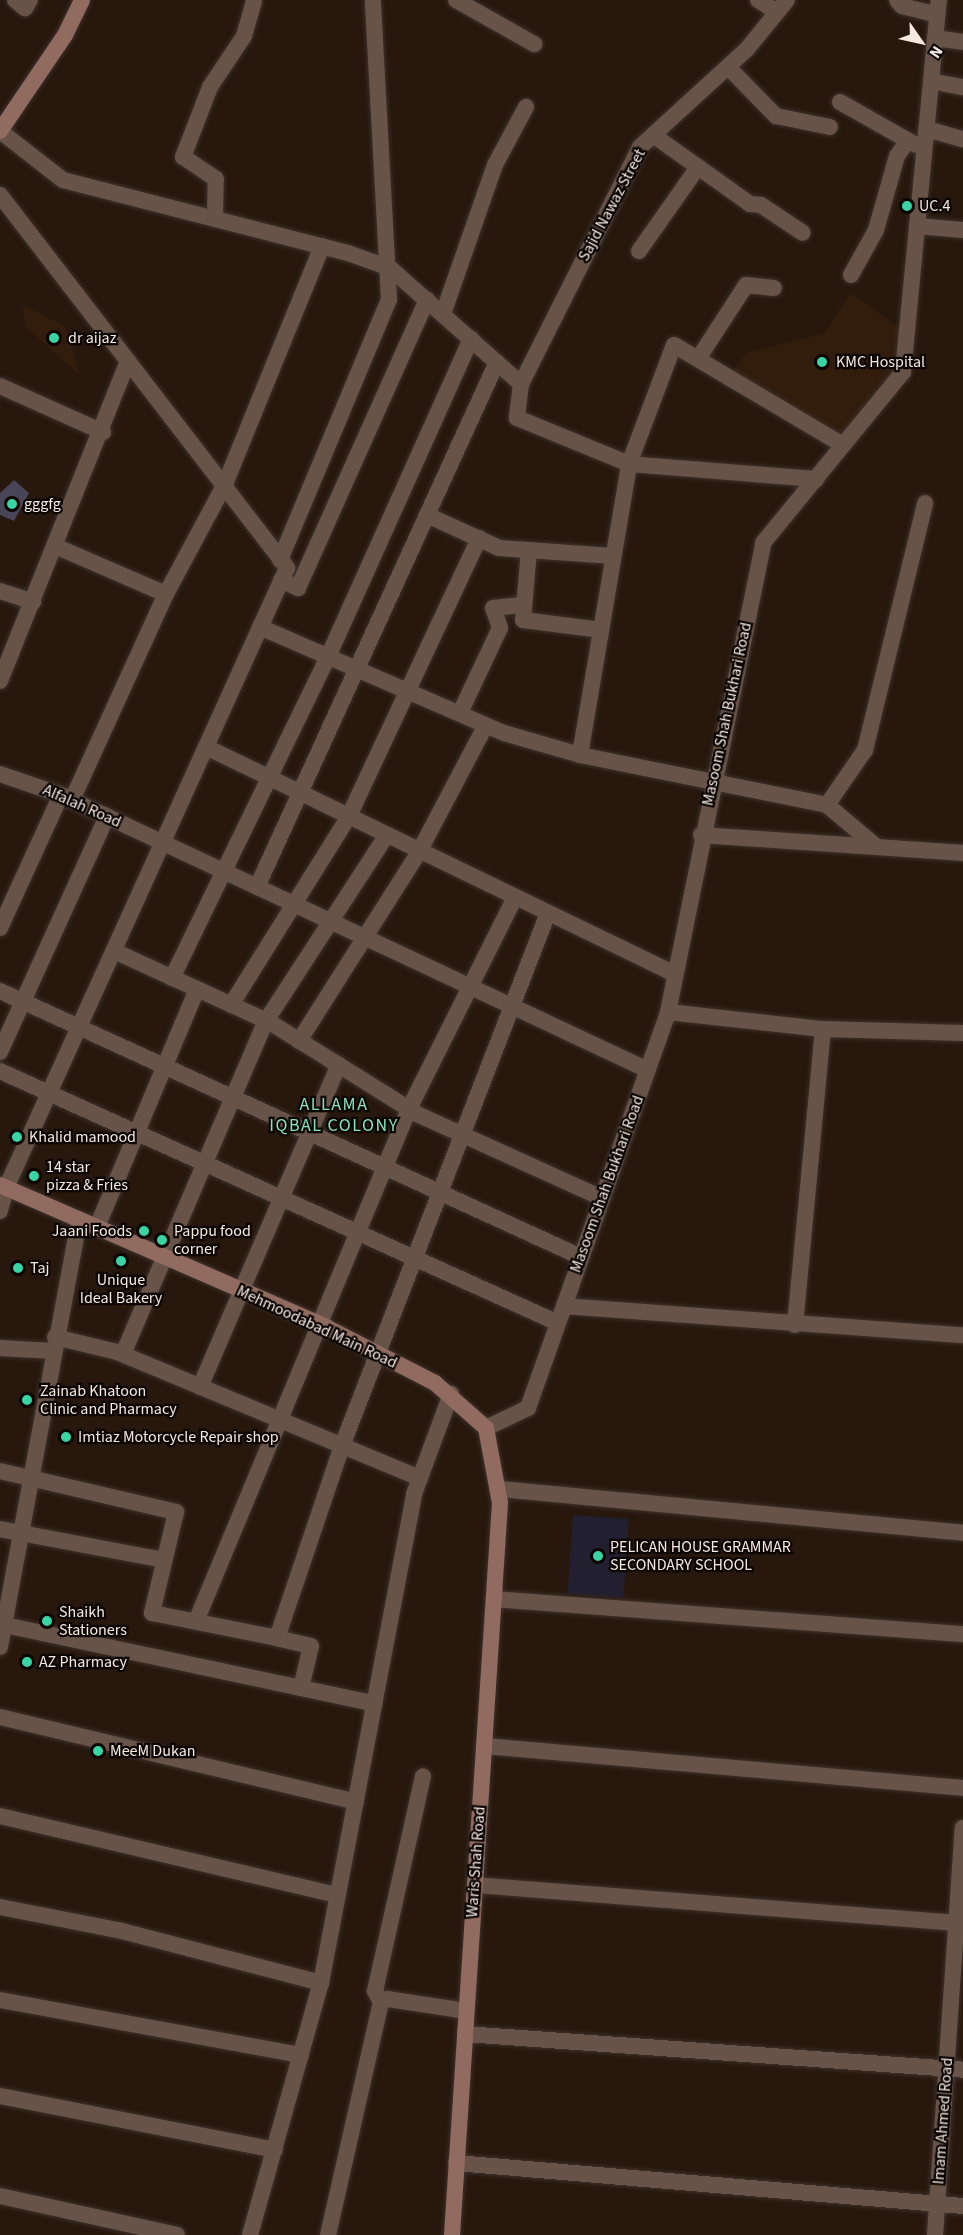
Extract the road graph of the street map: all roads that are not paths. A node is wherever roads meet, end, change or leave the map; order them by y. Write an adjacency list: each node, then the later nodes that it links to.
1 (15, 0): 2 (street)
2 (30, 0)
3 (82, 0): 21 (main road)
4 (254, 0): 28 (street)
5 (373, 0): 34 (street)
6 (456, 0): 13 (street)
7 (758, 0): 9 (street)
8 (897, 0): 10 (street)
9 (782, 6): 14 (street, Sajid Nawaz Street)
10 (938, 7): 11 (street, Masoom Shah Bukhari Road)
11 (935, 38): 12 (street); 15 (street, Masoom Shah Bukhari Road)
12 (963, 42)
13 (534, 44)
14 (728, 67): 19 (street); 22 (street, Sajid Nawaz Street)
15 (931, 81): 16 (street); 20 (street, Masoom Shah Bukhari Road)
16 (963, 87)
17 (840, 102): 24 (street)
18 (526, 107): 38 (street)
19 (830, 127)
20 (927, 129): 23 (street); 25 (street, Masoom Shah Bukhari Road)
21 (0, 131): 28 (street)
22 (653, 135): 26 (street); 43 (street, Sajid Nawaz Street)
23 (963, 139)
24 (908, 140): 25 (street); 35 (street)
25 (925, 150): 29 (street, Masoom Shah Bukhari Road)
26 (698, 167): 31 (street); 33 (street)
27 (0, 195): 41 (street)
28 (214, 218): 32 (street)
29 (917, 226): 30 (street); 46 (street, Masoom Shah Bukhari Road)
30 (963, 230)
31 (803, 233)
32 (322, 246): 34 (street); 49 (street)
33 (639, 251)
34 (390, 268): 37 (street); 56 (street)
35 (851, 274)
36 (774, 288): 40 (street)
37 (427, 300): 38 (street); 57 (street)
38 (443, 314): 39 (street)
39 (471, 339): 42 (street); 64 (street)
40 (698, 359): 46 (street); 47 (street)
41 (128, 361): 45 (street); 49 (street)
42 (497, 362): 43 (street); 51 (street)
43 (521, 384): 47 (street, Sajid Nawaz Street)
44 (0, 386): 45 (street)
45 (103, 432): 53 (street)
46 (843, 445): 48 (street, Masoom Shah Bukhari Road)
47 (629, 464): 48 (street); 55 (street)
48 (816, 479): 74 (street, Masoom Shah Bukhari Road)
49 (225, 484): 56 (street); 59 (street)
50 (925, 503): 77 (street)
51 (427, 515): 52 (street); 65 (street)
52 (479, 538): 54 (street); 67 (street)
53 (56, 546): 59 (street); 60 (street)
54 (530, 550): 55 (street); 61 (street)
55 (613, 556): 63 (street)
56 (280, 560): 57 (street)
57 (282, 580): 62 (street)
58 (0, 591): 60 (street)
59 (166, 594): 76 (street)
60 (33, 602): 66 (street)
61 (524, 605): 63 (street); 68 (street)
62 (260, 627): 64 (street); 70 (street)
63 (601, 630): 71 (street)
64 (328, 657): 65 (street); 73 (street)
65 (357, 669): 67 (street); 75 (street)
66 (0, 681)
67 (409, 692): 68 (street); 79 (street)
68 (460, 713): 69 (street)
69 (486, 725): 71 (street); 84 (street)
70 (206, 747): 73 (street); 82 (street)
71 (580, 755): 74 (street)
72 (0, 774): 76 (street, Alfalah Road)
73 (271, 778): 75 (street); 86 (street)
74 (713, 782): 77 (street); 81 (street, Masoom Shah Bukhari Road)
75 (301, 793): 79 (street); 87 (street)
76 (67, 797): 78 (street, Alfalah Road); 92 (street)
77 (827, 805): 83 (street)
78 (106, 816): 82 (street, Alfalah Road); 100 (street)
79 (349, 816): 80 (street); 89 (street)
80 (387, 835): 84 (street); 91 (street)
81 (701, 835): 83 (street); 95 (street, Masoom Shah Bukhari Road)
82 (162, 842): 86 (street, Alfalah Road); 94 (street)
83 (877, 847): 85 (street)
84 (420, 850): 88 (street); 93 (street)
85 (963, 853)
86 (224, 872): 87 (street, Alfalah Road); 96 (street)
87 (257, 886): 89 (street, Alfalah Road)
88 (516, 897): 90 (street); 97 (street)
89 (295, 904): 91 (street, Alfalah Road); 101 (street)
90 (548, 913): 95 (street); 102 (street)
91 (332, 922): 93 (street, Alfalah Road); 104 (street)
92 (0, 928)
93 (367, 938): 97 (street, Alfalah Road); 108 (street)
94 (114, 951): 96 (street); 105 (street)
95 (675, 974): 103 (street, Masoom Shah Bukhari Road)
96 (172, 978): 98 (street)
97 (467, 986): 102 (street, Alfalah Road); 116 (street)
98 (197, 989): 101 (street); 110 (street)
99 (0, 991): 100 (street)
100 (23, 1001): 105 (street); 109 (street)
101 (231, 1005): 104 (street)
102 (512, 1006): 112 (street, Alfalah Road); 119 (street)
103 (668, 1012): 106 (street); 112 (street, Masoom Shah Bukhari Road)
104 (266, 1021): 108 (street); 115 (street)
105 (79, 1026): 110 (street); 114 (street)
106 (823, 1029): 107 (street); 137 (street)
107 (963, 1033)
108 (299, 1041): 111 (street)
109 (0, 1052)
110 (165, 1065): 115 (street); 117 (street)
111 (339, 1065): 116 (street); 118 (street)
112 (648, 1070): 124 (street, Masoom Shah Bukhari Road)
113 (0, 1071): 114 (street)
114 (50, 1092): 117 (street); 122 (street)
115 (233, 1097): 118 (street); 120 (street)
116 (409, 1109): 119 (street); 121 (street)
117 (137, 1132): 120 (street); 128 (street)
118 (310, 1132): 121 (street); 125 (street)
119 (462, 1134): 123 (street); 124 (street)
120 (205, 1162): 125 (street); 130 (street)
121 (386, 1167): 123 (street); 129 (street)
122 (3, 1187): 126 (street); 127 (main road, Mehmoodabad Main Road)
123 (439, 1191): 131 (street); 132 (street)
124 (602, 1197): 132 (street, Masoom Shah Bukhari Road)
125 (282, 1198): 129 (street); 133 (street)
126 (0, 1211)
127 (79, 1219): 128 (main road, Mehmoodabad Main Road); 139 (street)
128 (97, 1227): 130 (main road, Mehmoodabad Main Road)
129 (358, 1233): 131 (street); 136 (street)
130 (164, 1256): 133 (main road, Mehmoodabad Main Road); 142 (street)
131 (413, 1257): 135 (street); 141 (street)
132 (581, 1257): 134 (street, Masoom Shah Bukhari Road)
133 (241, 1290): 136 (main road, Mehmoodabad Main Road); 143 (street)
134 (564, 1306): 135 (street, Masoom Shah Bukhari Road); 137 (street)
135 (558, 1323): 146 (street, Masoom Shah Bukhari Road)
136 (319, 1324): 141 (main road, Mehmoodabad Main Road); 145 (street)
137 (795, 1325): 138 (street)
138 (963, 1335)
139 (54, 1344): 140 (street); 142 (street); 150 (street)
140 (0, 1348)
141 (377, 1353): 144 (main road, Mehmoodabad Main Road); 147 (street)
142 (123, 1354): 143 (street)
143 (200, 1387): 145 (street)
144 (451, 1394): 146 (main road, Mehmoodabad Main Road); 149 (street)
145 (279, 1420): 147 (street); 157 (street)
146 (486, 1428): 151 (main road)
147 (342, 1446): 149 (street); 160 (street)
148 (0, 1471): 150 (street)
149 (420, 1478): 163 (street)
150 (33, 1480): 153 (street); 155 (street)
151 (500, 1489): 154 (street); 156 (main road, Waris Shah Road)
152 (0, 1530): 153 (street)
153 (22, 1533): 155 (street); 158 (street)
154 (963, 1533)
155 (164, 1560): 157 (street)
156 (494, 1599): 159 (street); 165 (main road, Waris Shah Road)
157 (197, 1619): 160 (street)
158 (2, 1624): 161 (street); 162 (street)
159 (963, 1634)
160 (276, 1638): 162 (street)
161 (0, 1647)
162 (301, 1688): 163 (street)
163 (375, 1704): 168 (street)
164 (0, 1717): 168 (street)
165 (484, 1746): 167 (street); 171 (main road, Waris Shah Road)
166 (423, 1776): 177 (street)
167 (963, 1788)
168 (356, 1802): 172 (street)
169 (0, 1816): 172 (street)
170 (963, 1828): 174 (street, Imam Ahmed Road)
171 (475, 1885): 174 (street); 178 (main road, Waris Shah Road)
172 (338, 1895): 175 (street)
173 (0, 1907): 175 (street)
174 (960, 1923): 181 (street, Imam Ahmed Road)
175 (321, 1983): 180 (street)
176 (0, 2000): 180 (street)
177 (381, 2002): 178 (street); 190 (street)
178 (466, 2011): 179 (main road, Waris Shah Road)
179 (465, 2034): 181 (street); 184 (main road, Waris Shah Road)
180 (301, 2055): 183 (street)
181 (955, 2069): 186 (street, Imam Ahmed Road)
182 (0, 2096): 183 (street)
183 (276, 2150): 189 (street)
184 (456, 2163): 186 (street); 191 (main road, Waris Shah Road)
185 (0, 2196): 188 (street)
186 (937, 2204): 187 (street); 192 (street, Imam Ahmed Road)
187 (963, 2206)
188 (177, 2235)
189 (250, 2235)
190 (328, 2235)
191 (452, 2235)
192 (935, 2235)

